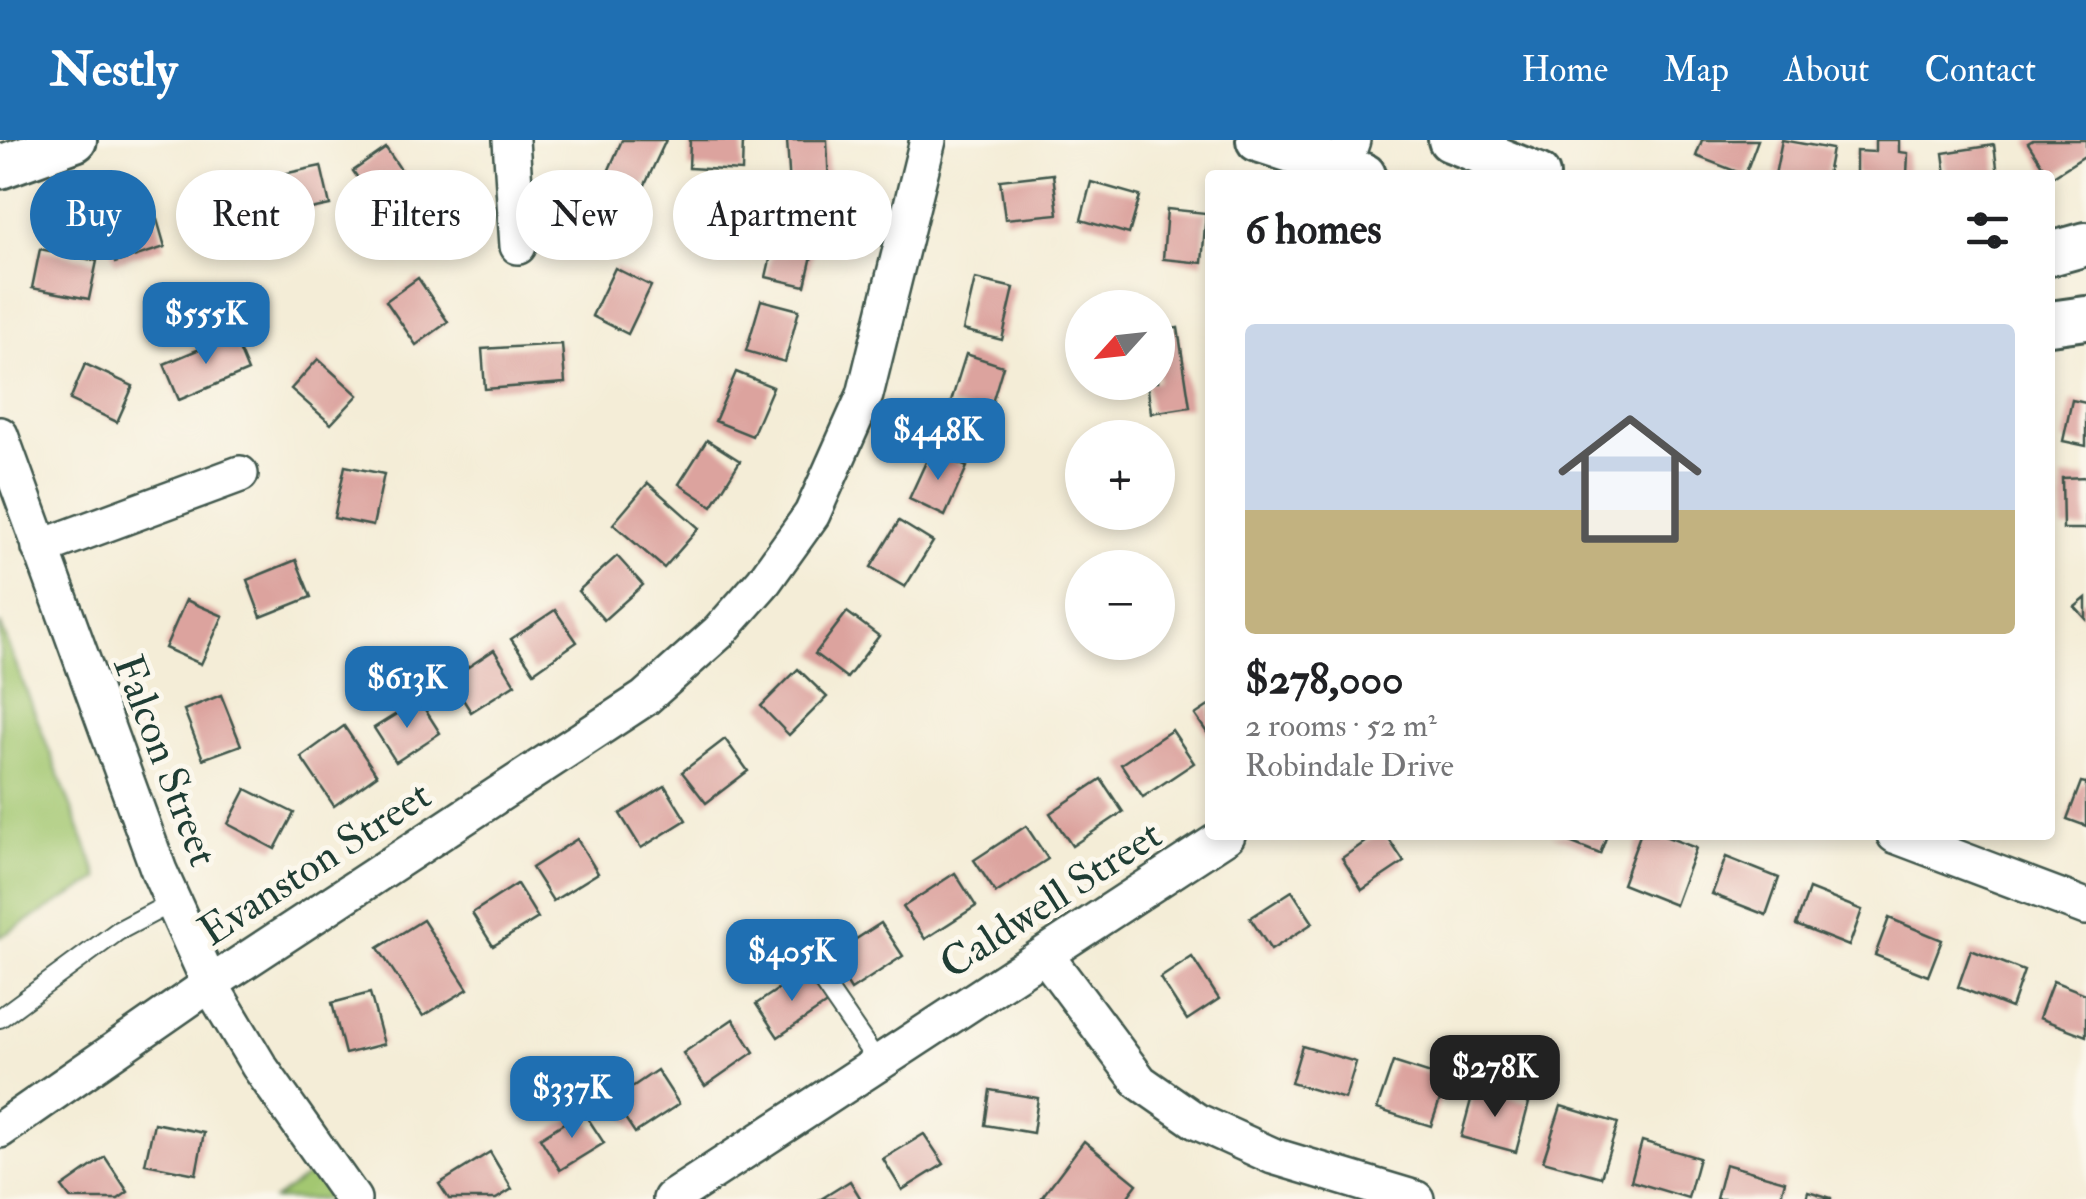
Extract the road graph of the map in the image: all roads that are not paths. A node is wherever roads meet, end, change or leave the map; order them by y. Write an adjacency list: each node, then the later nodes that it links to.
1 (75, 140): 7 (street)
2 (511, 140): 9 (street)
3 (928, 140): 23 (street, Evanston Street)
4 (1258, 140): 6 (street)
5 (1450, 140): 8 (street)
6 (1350, 164)
7 (0, 167)
8 (1525, 170)
9 (516, 216)
10 (2086, 244): 11 (street)
11 (2055, 253)
12 (2086, 318): 13 (street)
13 (2055, 322)
14 (0, 435): 16 (street, Falcon Street)
15 (240, 474): 16 (street)
16 (40, 548): 19 (street, Falcon Street)
17 (1220, 840): 22 (street, Caldwell Street)
18 (1908, 840): 20 (street)
19 (173, 902): 23 (street, Falcon Street); 24 (lane)
20 (2086, 907)
21 (794, 940): 25 (lane)
22 (1046, 956): 25 (street, Caldwell Street); 29 (street)
23 (210, 984): 26 (street, Evanston Street); 27 (street, Falcon Street)
24 (0, 1018)
25 (879, 1064): 28 (street, Caldwell Street)
26 (0, 1130)
27 (353, 1199)
28 (671, 1199)
29 (1416, 1199)

